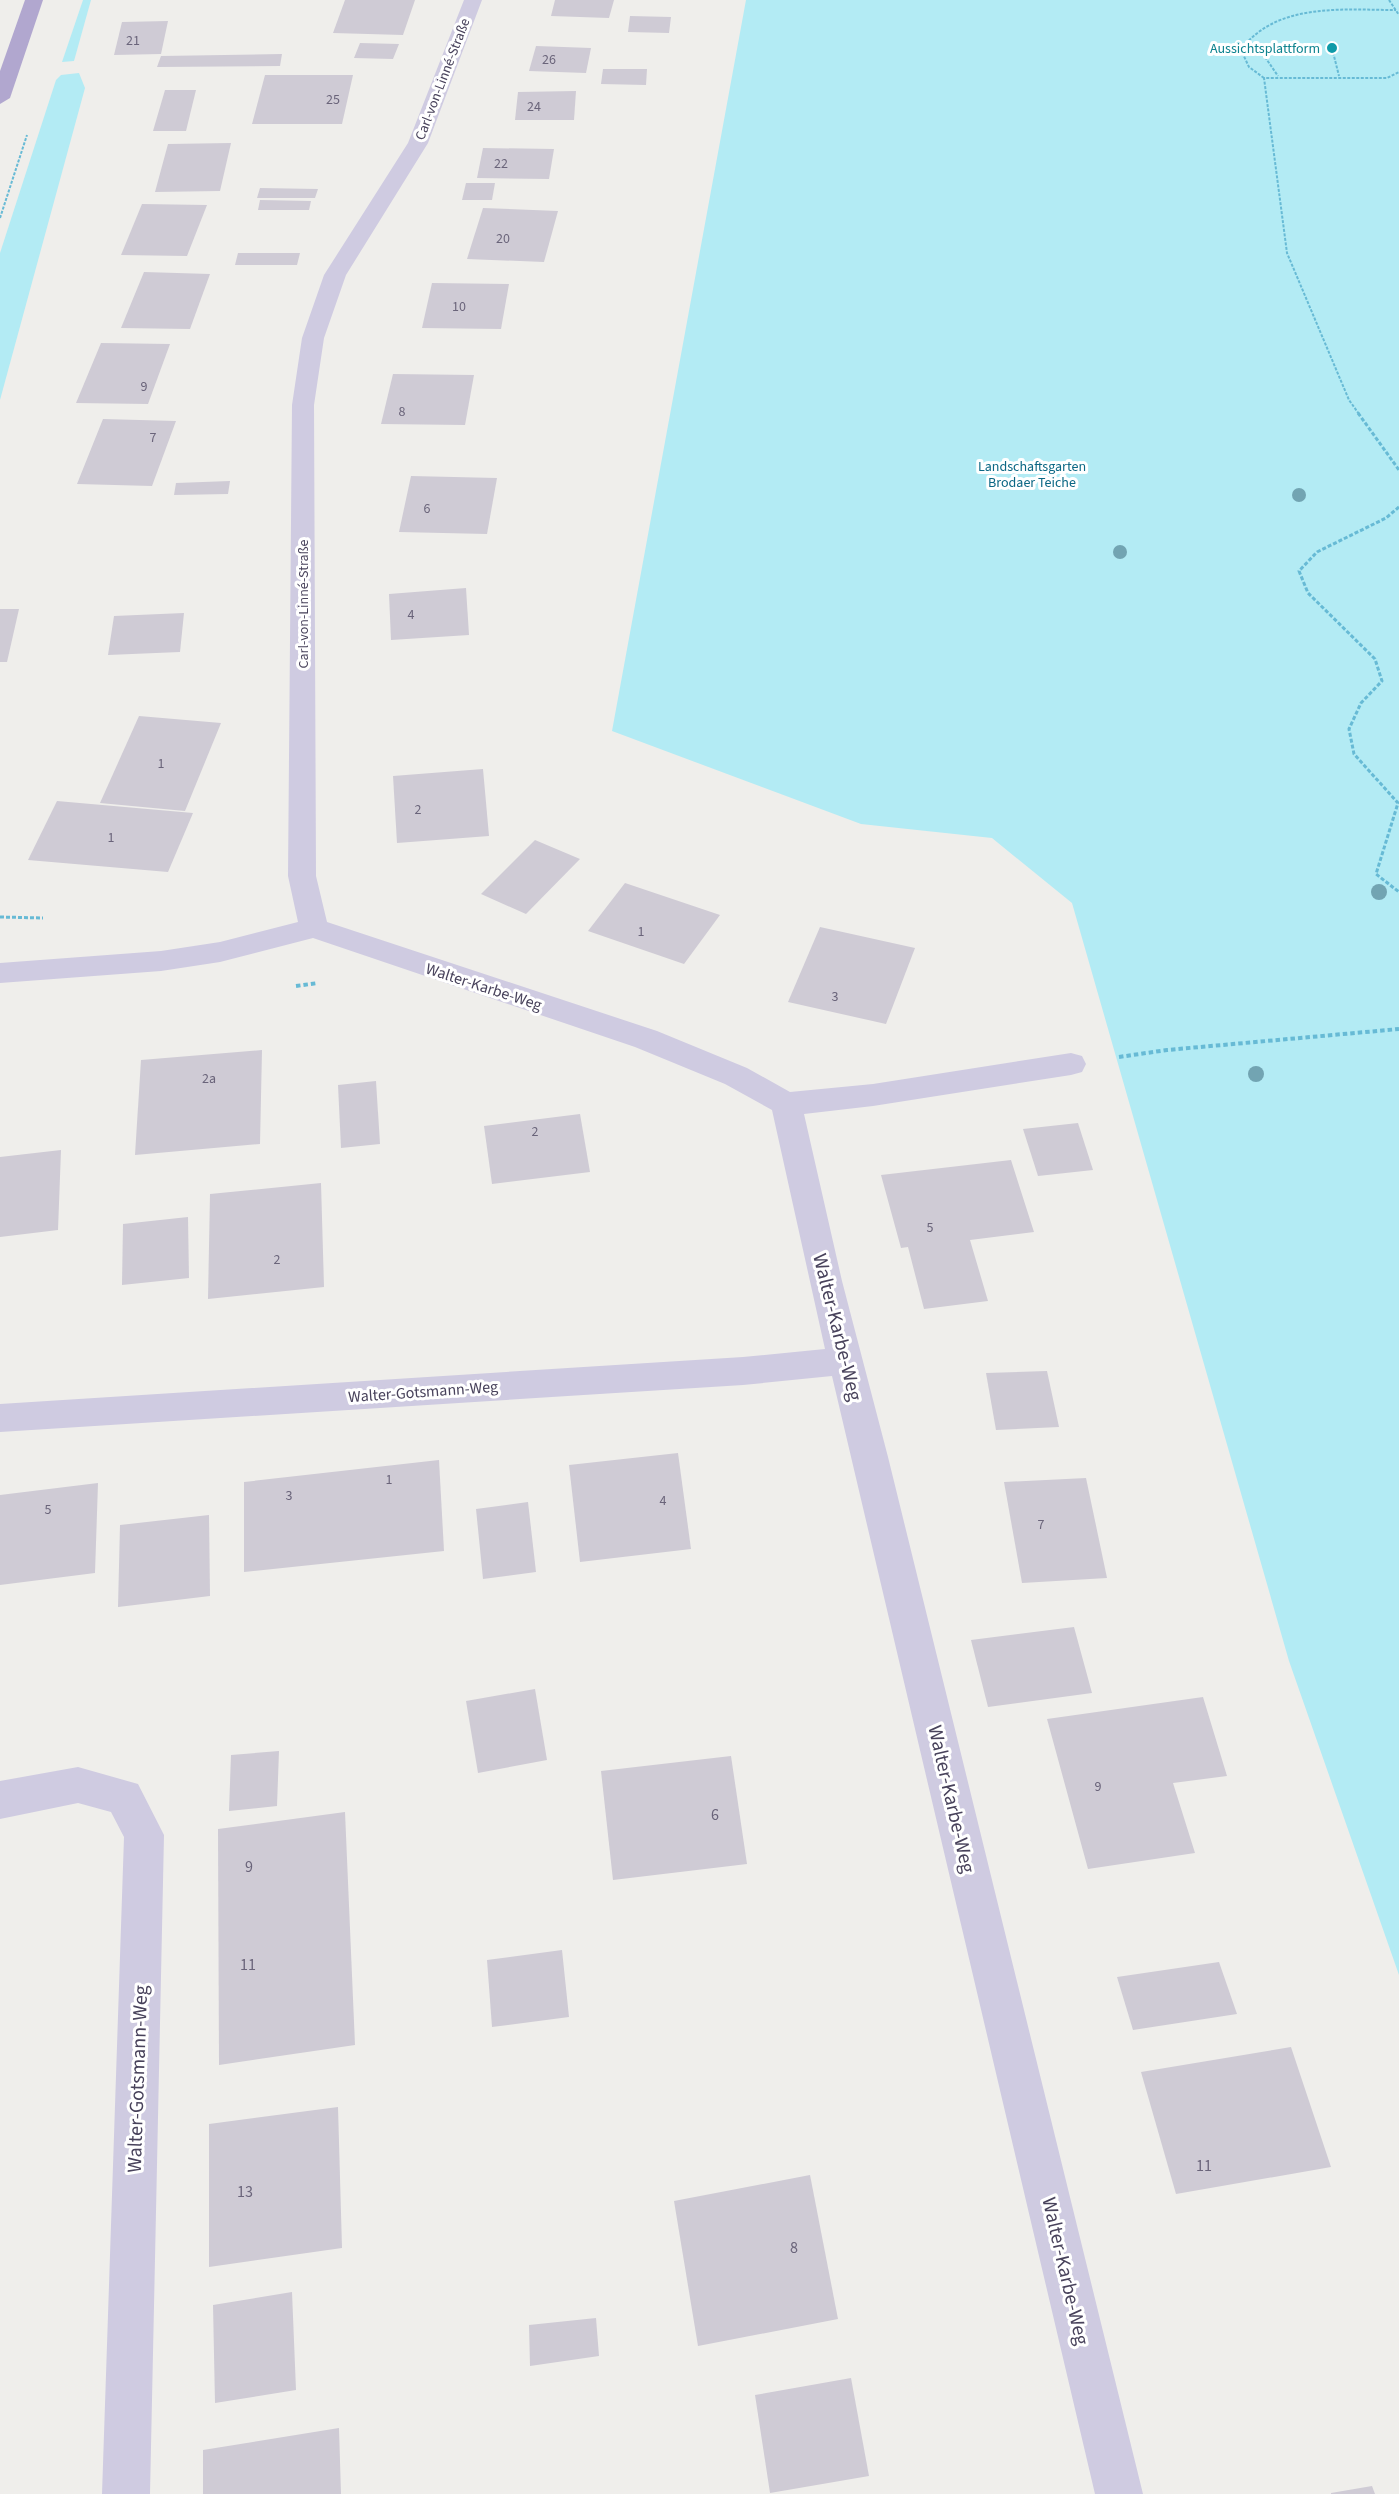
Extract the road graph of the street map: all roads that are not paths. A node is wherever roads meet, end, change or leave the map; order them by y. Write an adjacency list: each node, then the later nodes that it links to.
1 (34, 0): 3 (main road)
2 (473, 0): 4 (street, Carl-von-Linné-Straße)
3 (0, 98)
4 (314, 928): 5 (street); 7 (street, Walter-Karbe-Weg)
5 (0, 973)
6 (1071, 1064): 7 (street)
7 (786, 1104): 8 (street, Walter-Karbe-Weg)
8 (846, 1361): 9 (street, Walter-Gotsmann-Weg); 12 (street, Walter-Karbe-Weg)
9 (0, 1418)
10 (0, 1800): 11 (street, Walter-Gotsmann-Weg)
11 (126, 2494)
12 (1119, 2494)

